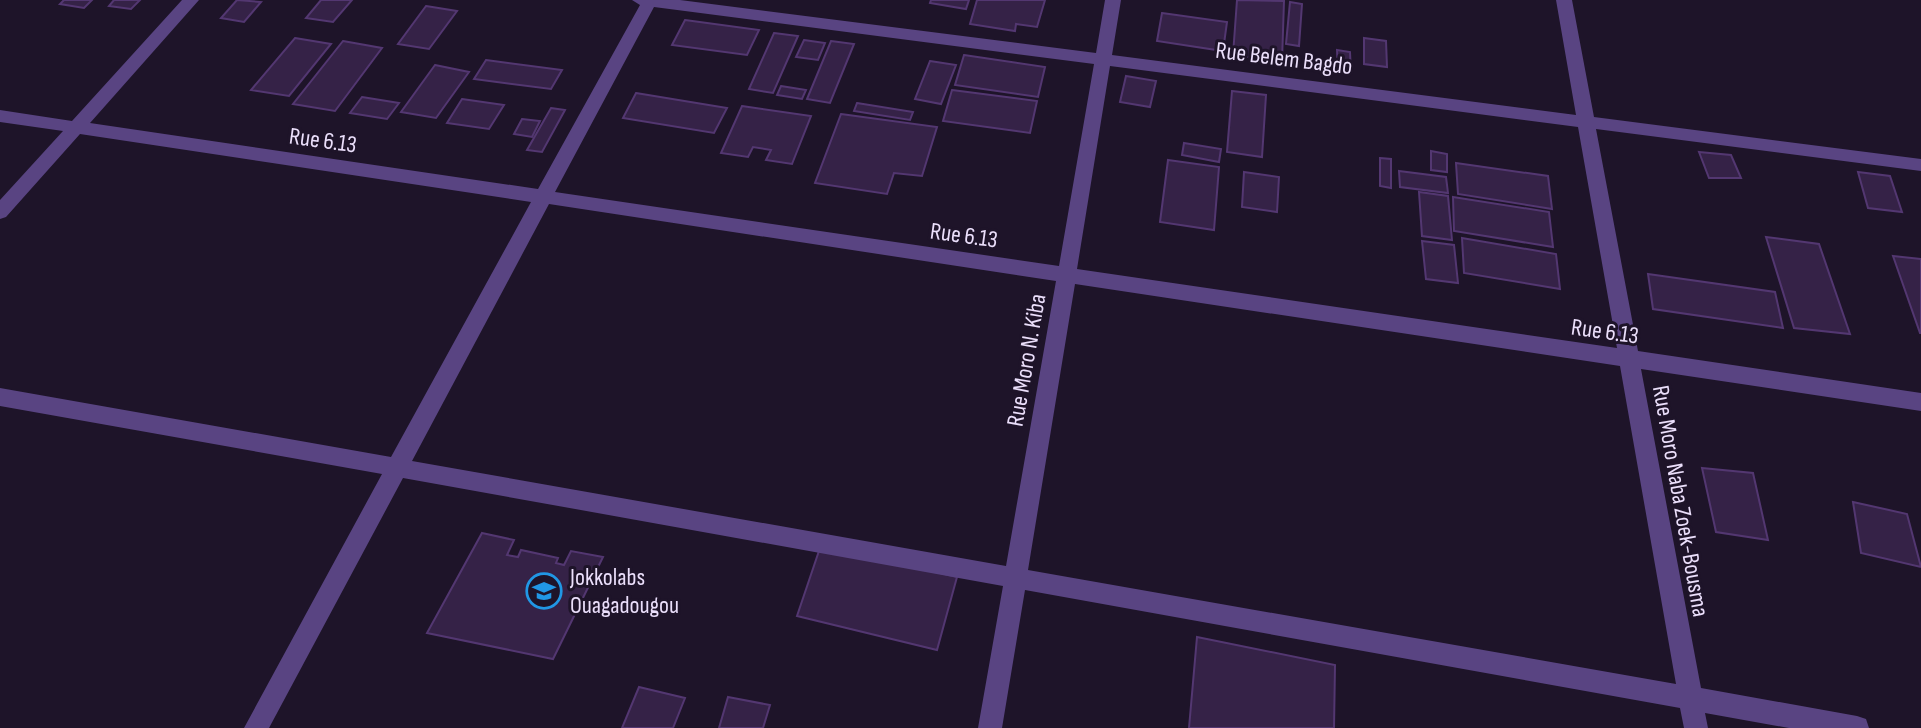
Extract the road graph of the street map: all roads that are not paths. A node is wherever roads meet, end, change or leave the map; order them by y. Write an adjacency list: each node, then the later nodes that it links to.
1 (191, 0): 8 (street)
2 (646, 0): 5 (street, Rue Belem Bagdo); 10 (street)
3 (1113, 0): 5 (street, Rue Moro N. Kiba)
4 (1564, 0): 7 (street, Rue Moro Naba Zoek-Bousma)
5 (1103, 59): 7 (street, Rue Belem Bagdo); 12 (street, Rue Moro N. Kiba)
6 (0, 116): 8 (street, Rue 6.13)
7 (1586, 122): 9 (street, Rue Belem Bagdo); 13 (street, Rue Moro Naba Zoek-Bousma)
8 (76, 127): 10 (street, Rue 6.13); 11 (street)
9 (1921, 165)
10 (543, 197): 12 (street, Rue 6.13); 16 (street)
11 (0, 212)
12 (1067, 275): 13 (street, Rue 6.13); 17 (street, Rue Moro N. Kiba)
13 (1629, 358): 15 (street, Rue 6.13); 18 (street, Rue Moro Naba Zoek-Bousma)
14 (0, 397): 16 (street)
15 (1921, 402)
16 (397, 468): 17 (street); 19 (street)
17 (1016, 577): 18 (street); 20 (street, Rue Moro N. Kiba)
18 (1690, 696): 21 (street, Rue Moro Naba Zoek-Bousma); 22 (street)
19 (256, 728)
20 (990, 728)
21 (1696, 728)
22 (1857, 728)

